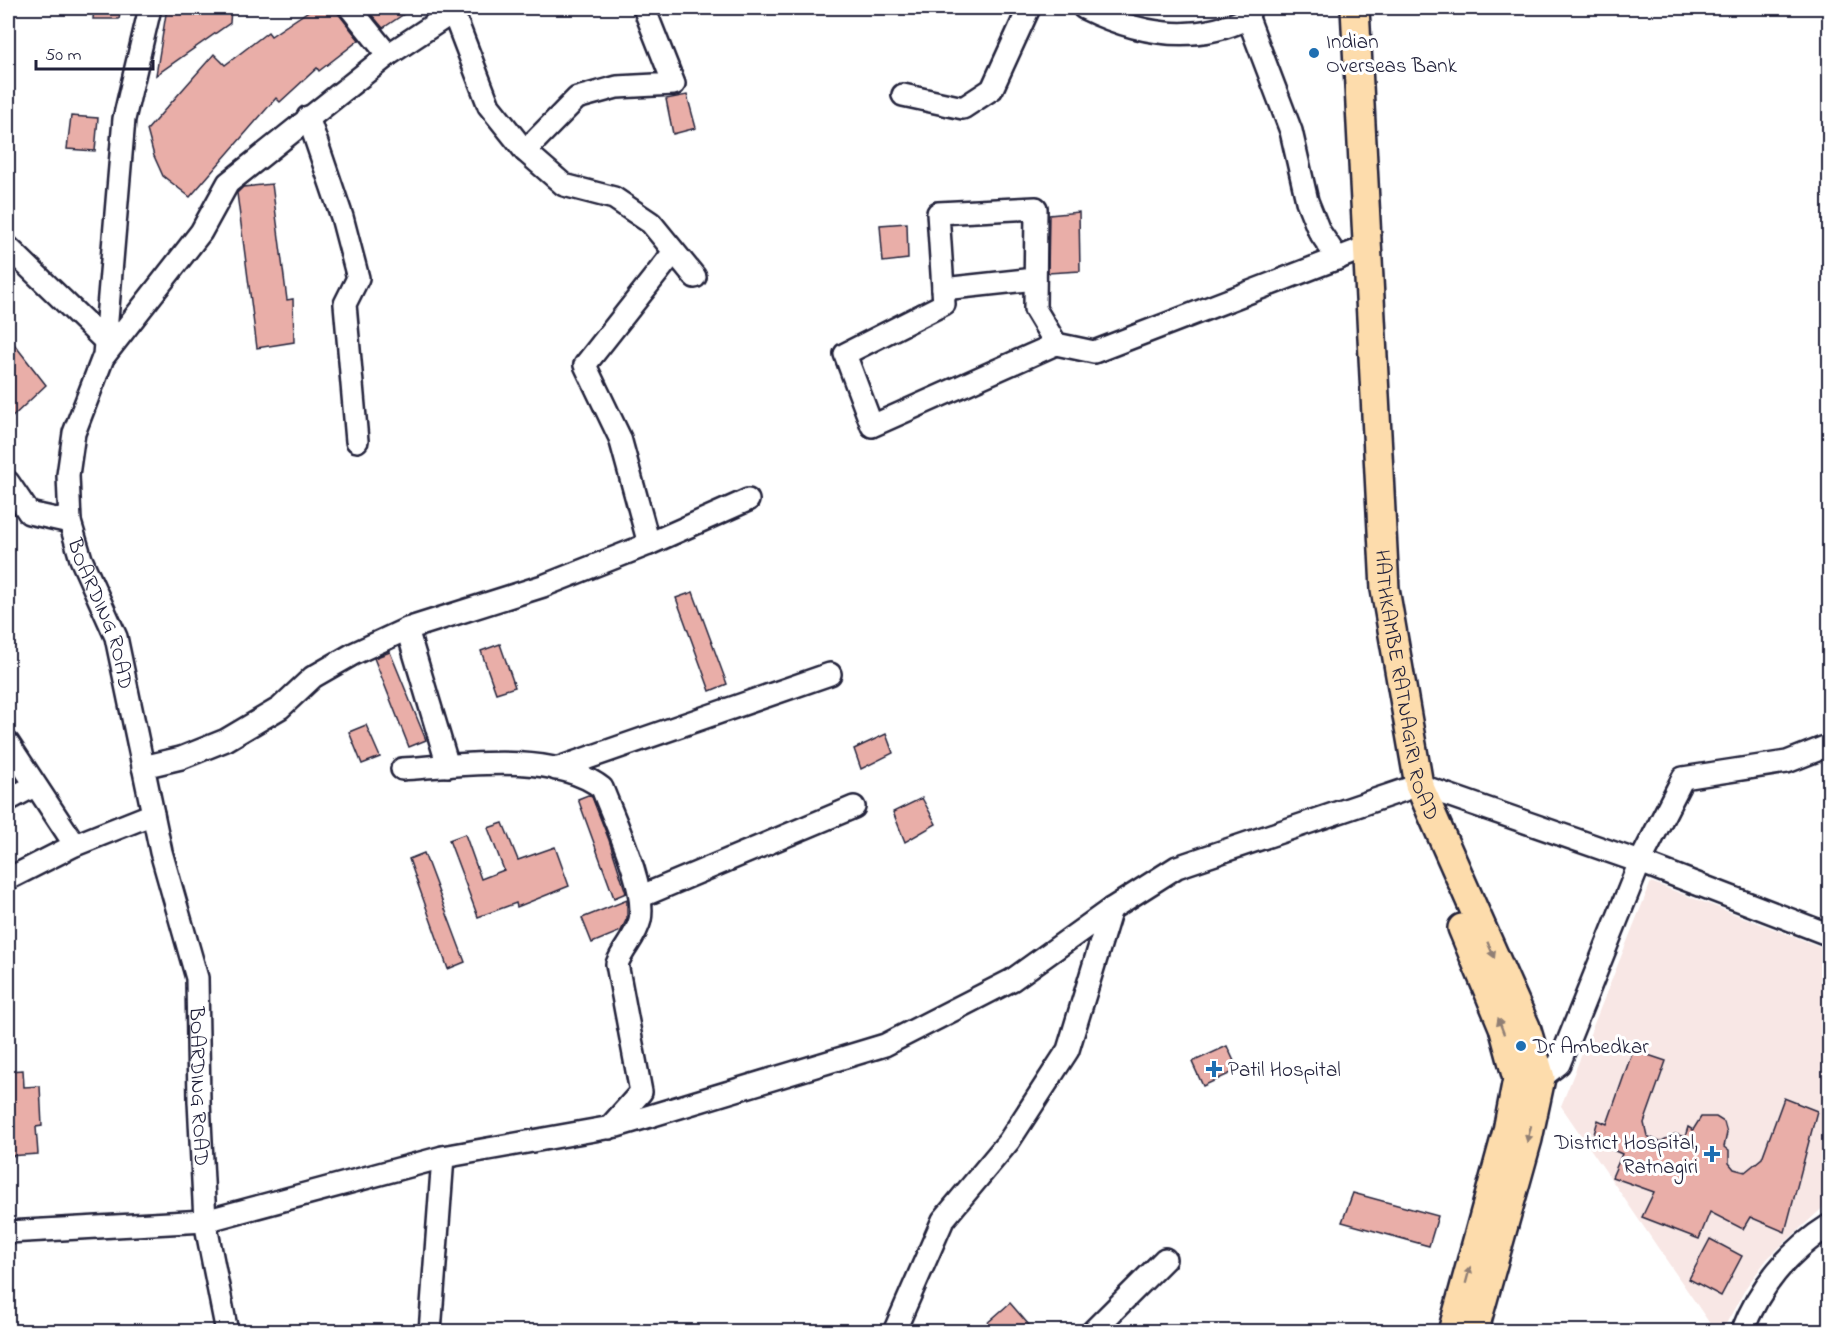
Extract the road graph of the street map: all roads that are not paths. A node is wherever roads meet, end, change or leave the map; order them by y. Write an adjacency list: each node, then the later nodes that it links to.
1 (150, 8): 21 (street, BOARDING ROAD)
2 (350, 8): 10 (street)
3 (644, 8): 13 (street)
4 (1029, 8): 11 (street)
5 (1084, 8): 9 (street)
6 (1341, 8): 16 (main road)
7 (1355, 8): 16 (main road, HATHKAMBE RATNAGIRI ROAD)
8 (456, 10): 10 (street); 13 (street)
9 (1249, 13): 16 (street)
10 (388, 55): 12 (street)
11 (903, 95)
12 (308, 117): 23 (street); 24 (street)
13 (525, 151): 15 (street)
14 (8, 247): 20 (street)
15 (674, 252): 17 (street); 28 (street)
16 (1352, 253): 22 (street); 38 (main road, HATHKAMBE RATNAGIRI ROAD)
17 (695, 277)
18 (1035, 279): 19 (street); 19 (street); 22 (street)
19 (943, 290): 22 (street)
20 (78, 317): 21 (street); 23 (street)
21 (108, 319): 23 (street, BOARDING ROAD)
22 (1056, 344)
23 (105, 349): 27 (street, BOARDING ROAD)
24 (357, 441)
25 (8, 482): 27 (street)
26 (748, 500): 28 (street)
27 (70, 522): 33 (street, BOARDING ROAD)
28 (649, 544): 29 (street)
29 (407, 629): 33 (street); 34 (street)
30 (830, 674): 36 (street)
31 (8, 743): 37 (street)
32 (1830, 745): 43 (street)
33 (143, 766): 41 (street, BOARDING ROAD)
34 (448, 766): 35 (street); 36 (street)
35 (402, 769)
36 (556, 769): 45 (street)
37 (34, 786): 39 (street); 42 (street)
38 (1412, 788): 43 (street); 46 (street); 48 (main road, HATHKAMBE RATNAGIRI ROAD)
39 (8, 800)
40 (854, 807): 45 (street)
41 (153, 814): 42 (street); 51 (street, BOARDING ROAD)
42 (75, 845): 44 (street)
43 (1640, 862): 47 (street); 48 (street)
44 (8, 879)
45 (642, 896): 49 (street)
46 (1111, 909): 49 (street); 59 (street)
47 (1830, 935)
48 (1529, 1078): 61 (main road, one-way to 48); 62 (main road, HATHKAMBE RATNAGIRI ROAD, one-way to 62)
49 (609, 1128): 50 (street)
50 (443, 1157): 51 (street); 58 (street)
51 (206, 1221): 53 (street); 57 (street, BOARDING ROAD)
52 (1830, 1225): 54 (street)
53 (8, 1232)
54 (1809, 1238): 55 (street); 63 (street)
55 (1830, 1247)
56 (1166, 1259): 60 (street)
57 (227, 1332)
58 (430, 1332)
59 (894, 1332)
60 (1092, 1332)
61 (1452, 1332)
62 (1474, 1332)
63 (1742, 1332)

